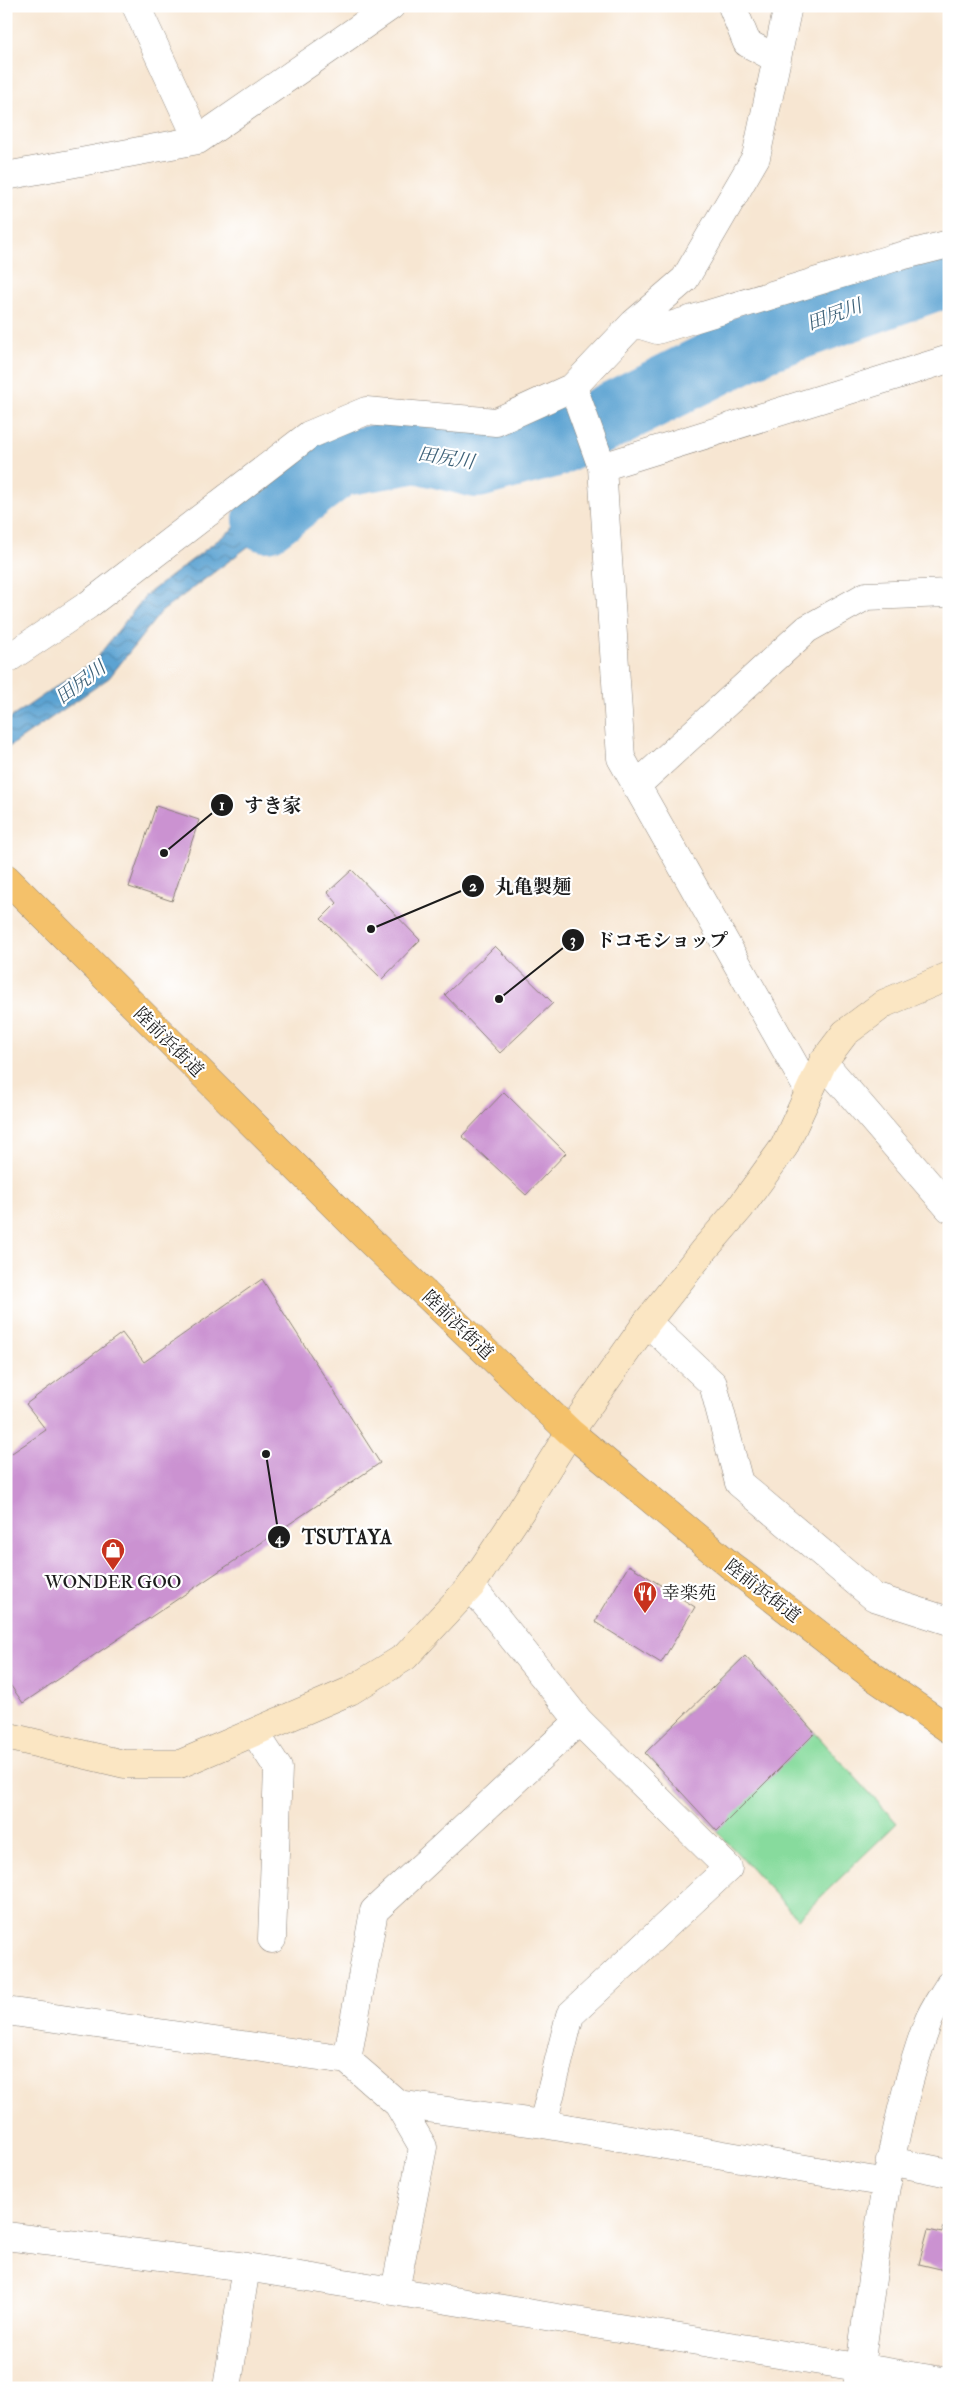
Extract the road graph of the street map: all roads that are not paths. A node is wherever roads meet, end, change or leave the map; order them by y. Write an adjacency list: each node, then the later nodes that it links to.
1 (136, 6): 6 (street)
2 (391, 6): 6 (street)
3 (732, 6): 5 (street)
4 (788, 6): 5 (street)
5 (777, 59): 9 (street)
6 (198, 140): 7 (street)
7 (6, 176)
8 (949, 244): 9 (street)
9 (634, 323): 11 (street)
10 (949, 359): 12 (street)
11 (577, 396): 12 (street); 14 (street)
12 (598, 458): 15 (street)
13 (949, 593): 15 (street)
14 (6, 660)
15 (636, 786): 19 (street)
16 (6, 878): 22 (highway, 陸前浜街道)
17 (949, 976): 18 (street)
18 (823, 1062): 19 (street); 20 (street)
19 (809, 1091): 21 (street)
20 (949, 1208)
21 (647, 1322): 22 (street); 24 (street)
22 (570, 1432): 23 (street); 26 (highway, 陸前浜街道)
23 (471, 1586): 25 (street); 27 (street)
24 (949, 1621)
25 (579, 1721): 32 (street); 34 (street)
26 (949, 1729)
27 (255, 1733): 28 (street); 29 (street)
28 (6, 1736)
29 (272, 1939)
30 (949, 1985): 35 (street)
31 (6, 2011): 32 (street)
32 (347, 2060): 33 (street)
33 (398, 2104): 34 (street); 39 (street)
34 (543, 2124): 35 (street)
35 (889, 2172): 36 (street); 40 (street)
36 (949, 2173)
37 (6, 2236): 38 (street)
38 (246, 2267): 39 (street); 42 (street)
39 (395, 2291): 40 (street)
40 (858, 2378): 41 (street)
41 (949, 2382)
42 (228, 2388)

